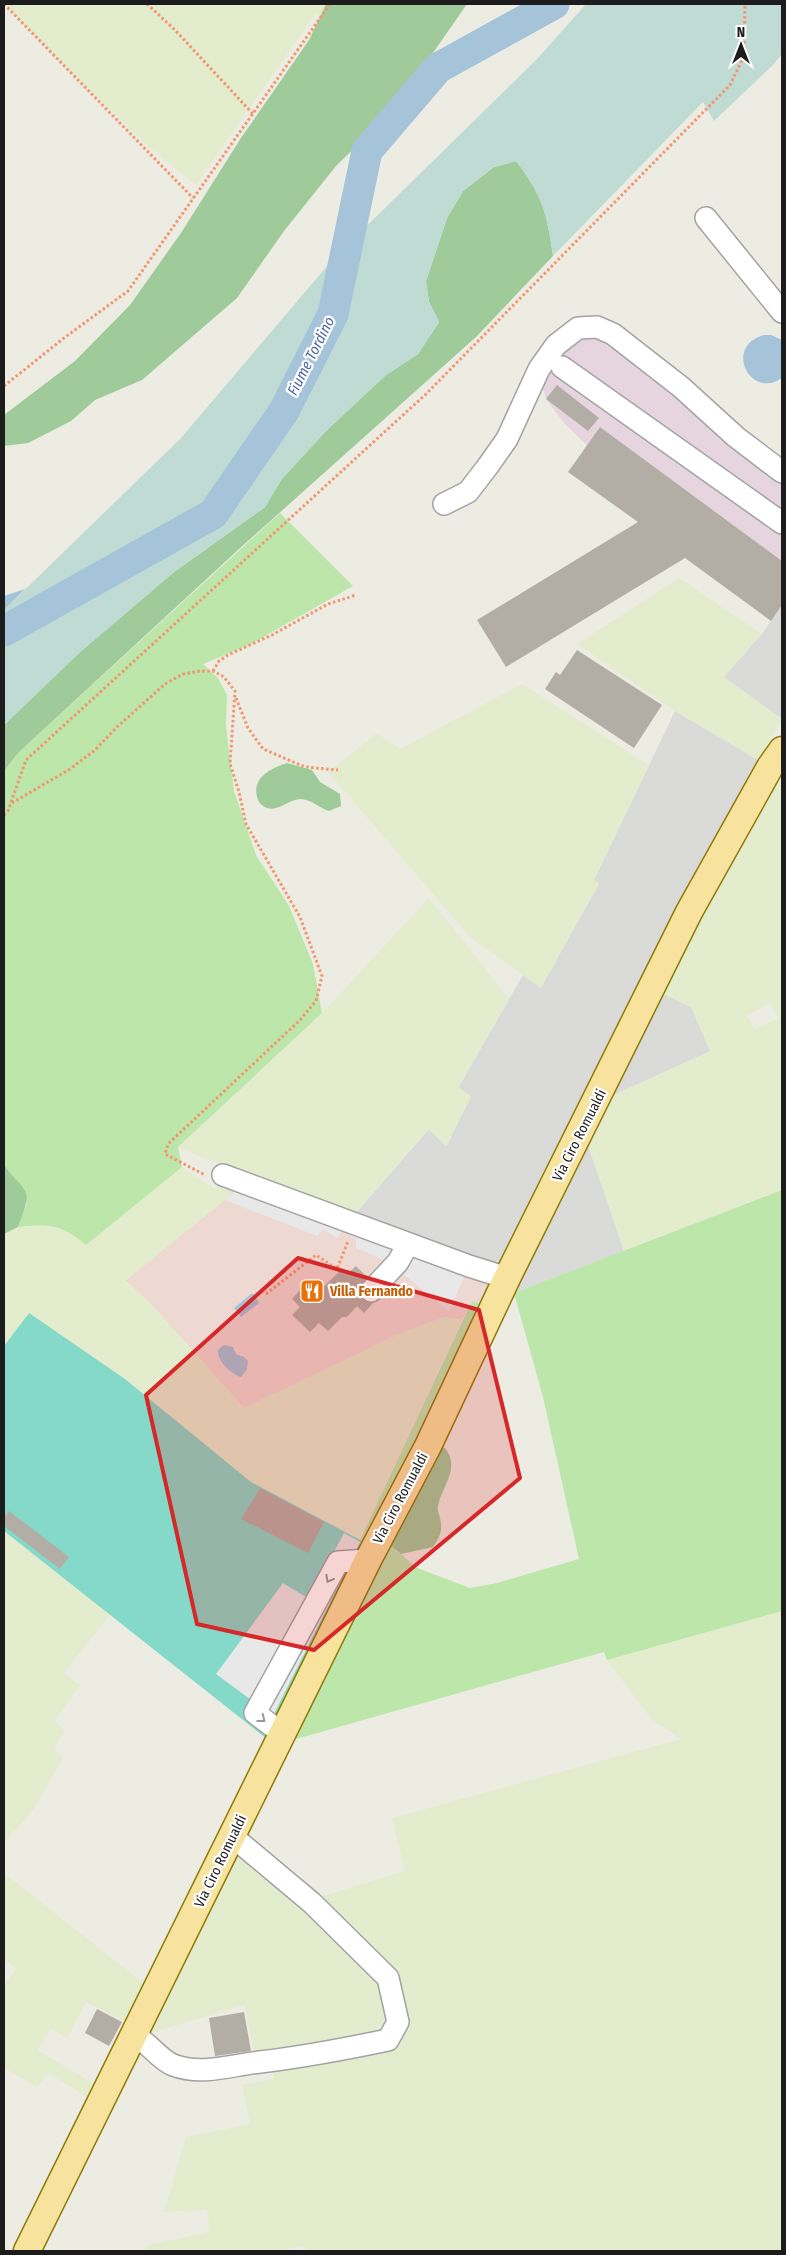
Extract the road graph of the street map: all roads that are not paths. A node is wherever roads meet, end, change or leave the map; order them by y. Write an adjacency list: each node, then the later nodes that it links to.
1 (706, 218): 2 (lane)
2 (782, 312)
3 (562, 367): 6 (lane)
4 (782, 472): 5 (lane)
5 (444, 504)
6 (782, 523)
7 (782, 750): 10 (main road, Via Ciro Romualdi)
8 (223, 1174): 9 (lane)
9 (408, 1244): 10 (lane); 11 (lane)
10 (507, 1278): 12 (main road, Via Ciro Romualdi)
11 (371, 1291)
12 (368, 1560): 13 (main road, Via Ciro Romualdi); 13 (lane, one-way to 13)
13 (283, 1734): 14 (main road, Via Ciro Romualdi)
14 (232, 1836): 15 (main road, Via Ciro Romualdi); 15 (lane)
15 (134, 2035): 16 (main road, Via Ciro Romualdi)
16 (27, 2251)

